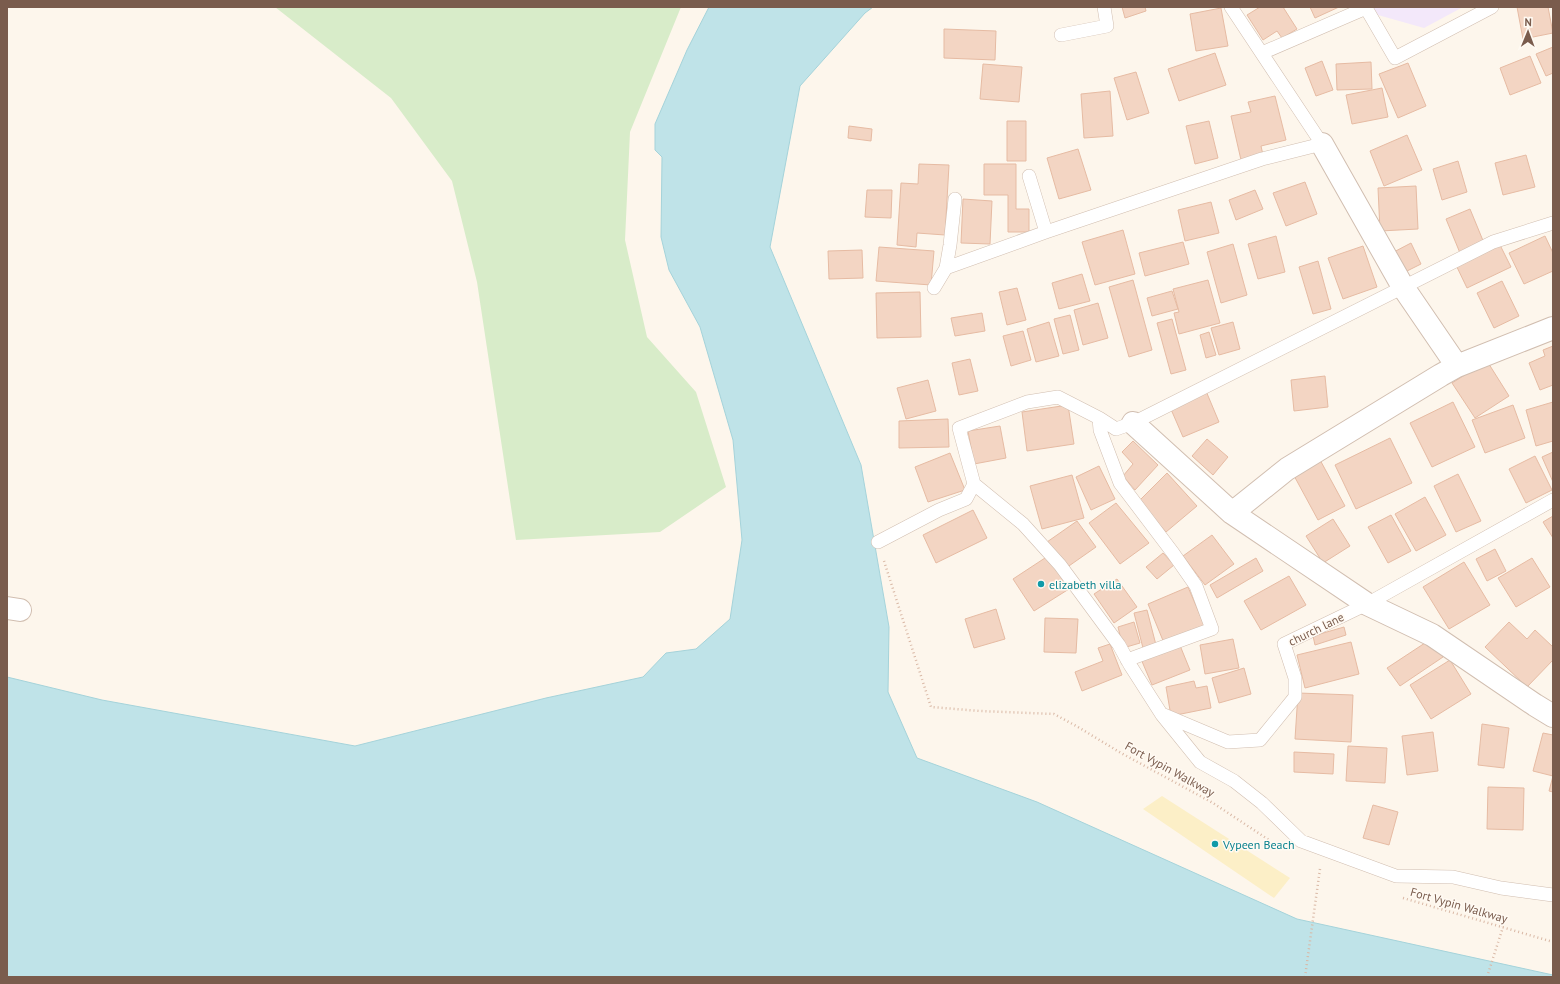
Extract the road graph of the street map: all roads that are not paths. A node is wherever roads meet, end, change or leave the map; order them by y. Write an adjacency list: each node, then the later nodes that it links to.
1 (1104, 7): 5 (lane)
2 (1231, 7): 6 (lane)
3 (1492, 7): 4 (lane)
4 (1366, 8): 6 (lane)
5 (1061, 35)
6 (1262, 53): 7 (lane)
7 (1322, 144): 11 (lane); 13 (street)
8 (1029, 176): 11 (lane)
9 (955, 199): 12 (lane)
10 (1553, 223): 13 (lane)
11 (1046, 232): 12 (lane)
12 (946, 268): 14 (lane)
13 (1403, 286): 16 (street); 18 (lane)
14 (934, 288)
15 (1553, 328): 16 (street)
16 (1457, 366): 21 (street)
17 (1099, 418): 18 (lane); 19 (lane); 24 (lane)
18 (1133, 423): 21 (street)
19 (974, 484): 22 (lane); 24 (lane)
20 (1553, 500): 23 (lane)
21 (1232, 513): 23 (street)
22 (878, 542)
23 (1367, 604): 25 (lane, church lane); 26 (street)
24 (1127, 660): 25 (lane)
25 (1162, 715): 27 (lane)
26 (1553, 716)
27 (1553, 895)

